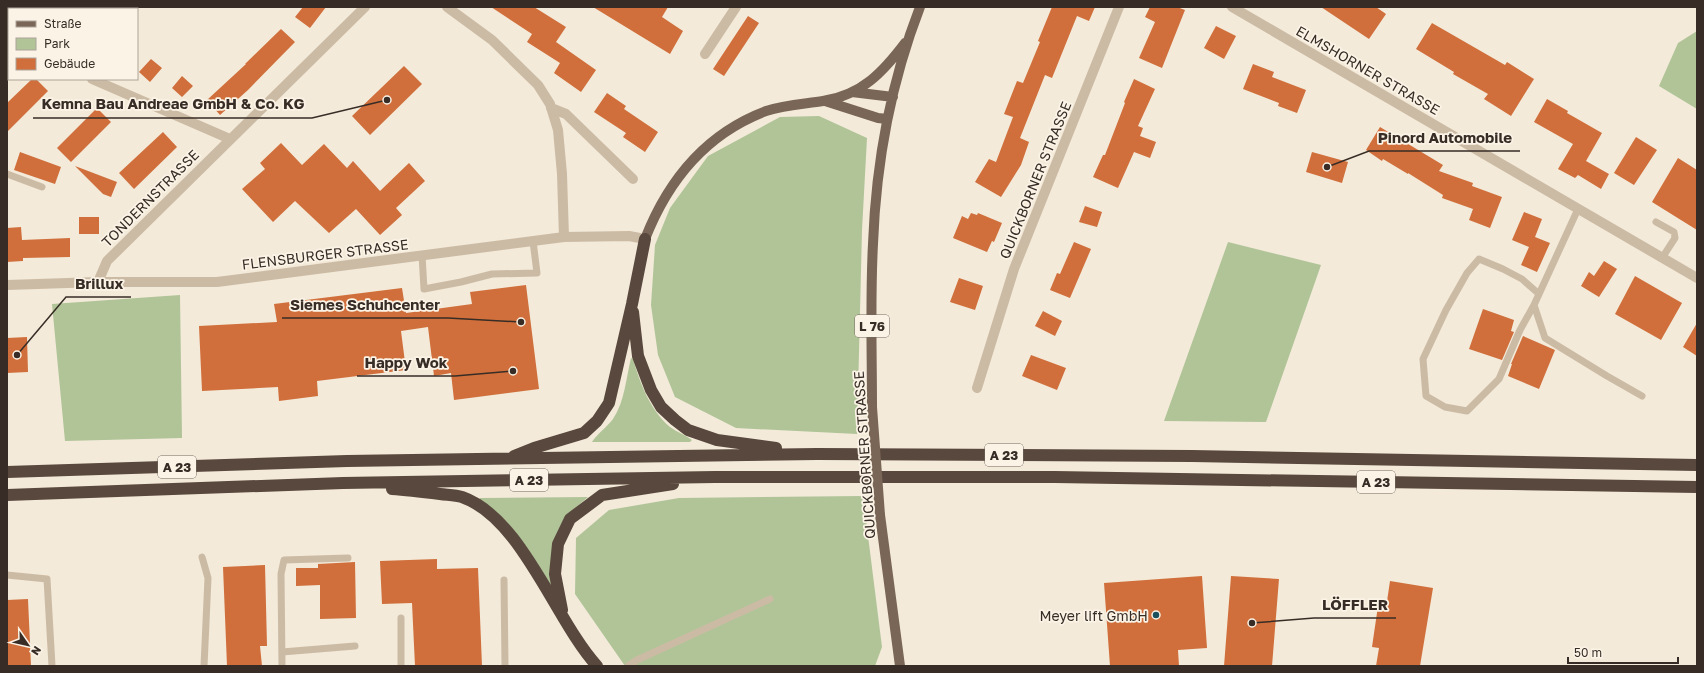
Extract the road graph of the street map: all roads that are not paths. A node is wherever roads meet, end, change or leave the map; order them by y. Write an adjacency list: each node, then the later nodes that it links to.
1 (365, 7): 15 (street, TONDERNSTRASSE)
2 (447, 7): 13 (street)
3 (736, 7): 8 (street)
4 (920, 7): 7 (main road, QUICKBORNER STRASSE / L 76)
5 (1119, 7): 32 (street, QUICKBORNER STRASSE)
6 (1232, 7): 19 (street, ELMSHORNER STRASSE)
7 (909, 37): 10 (main road); 11 (main road, QUICKBORNER STRASSE / L 76)
8 (705, 54)
9 (94, 80): 15 (street)
10 (852, 92): 11 (main road); 12 (main road)
11 (893, 97): 14 (main road, QUICKBORNER STRASSE / L 76)
12 (825, 100): 14 (main road); 22 (main road)
13 (551, 108): 17 (street); 21 (street)
14 (887, 119): 58 (main road, QUICKBORNER STRASSE / L 76, bridge)
15 (230, 139): 27 (street, TONDERNSTRASSE)
16 (7, 174): 18 (lane)
17 (633, 179)
18 (42, 187)
19 (1578, 209): 25 (street, ELMSHORNER STRASSE); 29 (lane)
20 (1656, 222): 25 (lane)
21 (564, 237): 22 (street, FLENSBURGER STRASSE); 23 (street, FLENSBURGER STRASSE)
22 (645, 239): 30 (highway)
23 (533, 241): 24 (street, FLENSBURGER STRASSE); 24 (lane)
24 (422, 255): 27 (street, FLENSBURGER STRASSE)
25 (1662, 258): 26 (street, ELMSHORNER STRASSE)
26 (1697, 278)
27 (98, 282): 28 (street, FLENSBURGER STRASSE)
28 (7, 285)
29 (1539, 294): 31 (lane); 31 (lane)
30 (632, 304): 34 (highway); 35 (highway)
31 (1534, 305): 33 (lane)
32 (977, 388)
33 (1642, 396)
34 (817, 454): 35 (highway, A 23); 36 (highway, A 23)
35 (508, 459): 37 (highway, A 23)
36 (1697, 465)
37 (7, 472)
38 (715, 477): 39 (highway, A 23); 40 (highway, A 23); 48 (highway)
39 (343, 483): 41 (highway, A 23); 48 (highway)
40 (1697, 487)
41 (7, 495)
42 (202, 557): 52 (lane)
43 (348, 558): 50 (lane)
44 (7, 575): 51 (lane)
45 (504, 580): 55 (lane)
46 (770, 599): 57 (lane)
47 (401, 618): 54 (lane)
48 (564, 619): 56 (highway)
49 (355, 646): 50 (lane)
50 (282, 652): 53 (lane)
51 (52, 666)
52 (204, 666)
53 (282, 666)
54 (401, 666)
55 (505, 666)
56 (597, 666)
57 (628, 666)
58 (900, 666)

